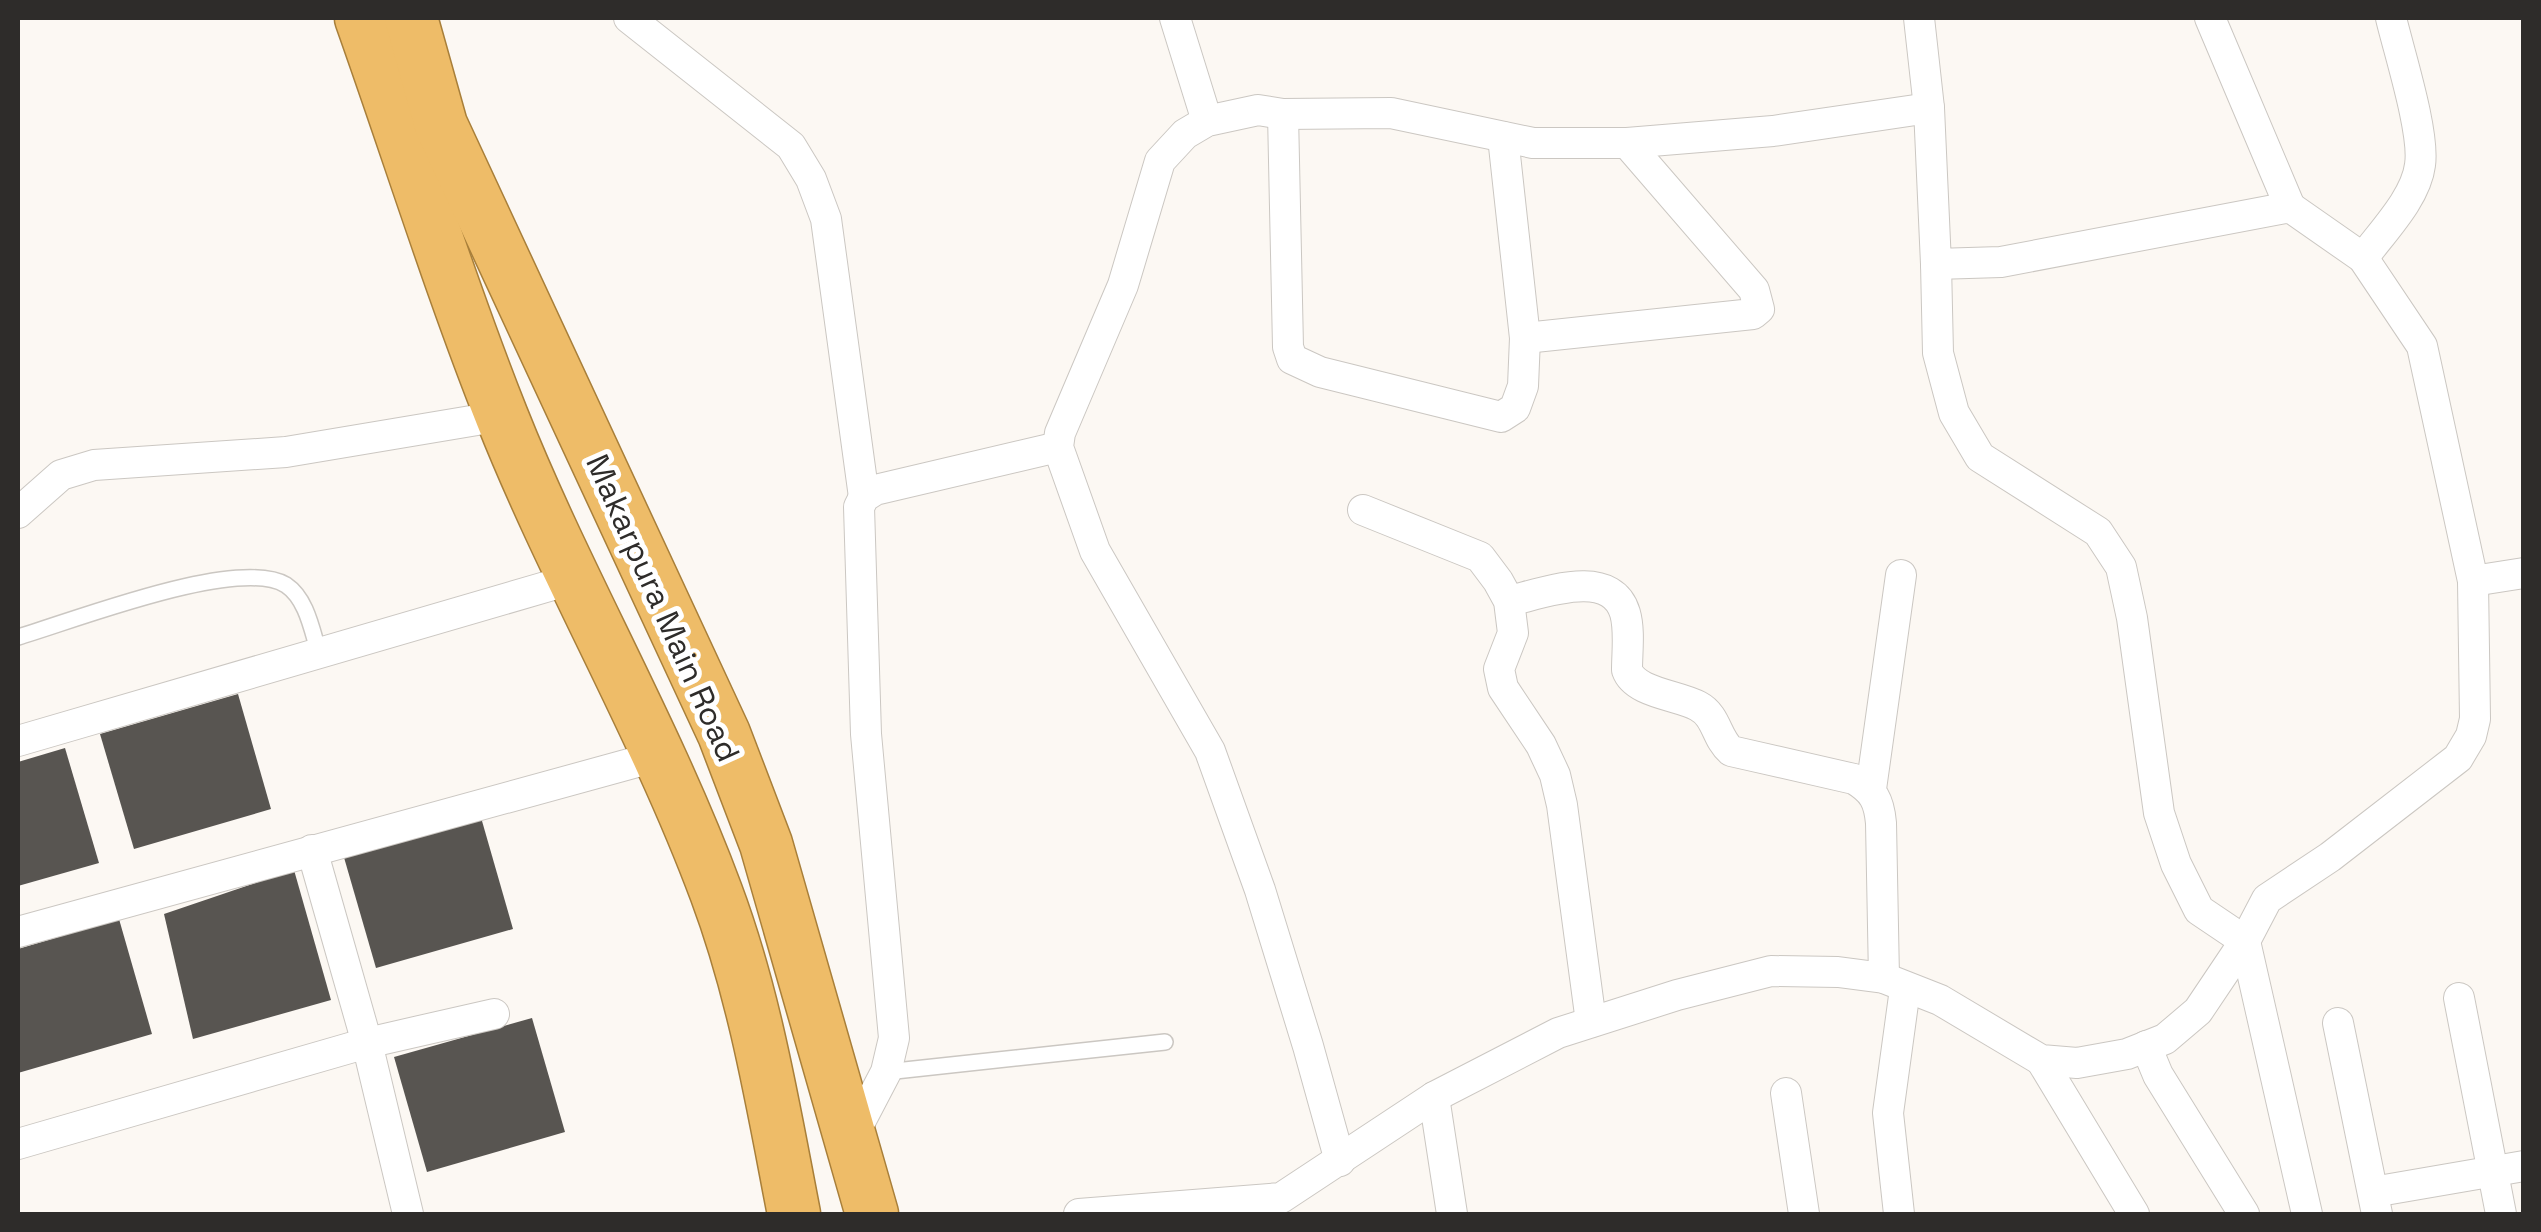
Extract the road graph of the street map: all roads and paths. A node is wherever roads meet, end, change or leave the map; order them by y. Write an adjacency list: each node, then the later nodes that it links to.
1 (361, 18): 17 (highway, Makarpura Main Road)
2 (411, 18): 47 (highway, Makarpura Main Road)
3 (630, 18): 19 (street)
4 (1175, 18): 10 (street)
5 (1918, 18): 8 (street)
6 (2210, 18): 13 (street)
7 (2391, 18): 14 (street)
8 (1929, 108): 12 (street); 15 (street)
9 (1283, 114): 10 (street); 11 (street); 16 (street)
10 (1207, 121): 18 (street)
11 (1503, 137): 12 (street); 16 (street)
12 (1628, 143): 16 (street)
13 (2290, 206): 14 (street); 15 (street)
14 (2363, 258): 25 (street)
15 (1936, 264): 34 (street)
16 (1525, 338)
17 (501, 416): 21 (street); 24 (highway, Makarpura Main Road)
18 (1058, 447): 19 (street); 49 (street)
19 (864, 497): 44 (street)
20 (1362, 510): 26 (street)
21 (18, 513)
22 (2524, 572): 25 (street)
23 (1901, 575): 31 (street)
24 (572, 579): 28 (street); 30 (highway, Makarpura Main Road)
25 (2473, 581): 34 (street)
26 (1509, 601): 31 (street); 38 (street)
27 (18, 637): 28 (lane)
28 (320, 653): 29 (street)
29 (18, 742)
30 (662, 755): 32 (street); 55 (highway, Makarpura Main Road)
31 (1871, 790): 35 (street)
32 (312, 850): 33 (street); 41 (street)
33 (18, 932)
34 (2245, 941): 42 (street); 63 (street)
35 (1894, 984): 38 (street); 43 (street); 60 (street)
36 (2459, 998): 51 (street)
37 (494, 1014): 41 (street)
38 (1590, 1022): 46 (street)
39 (2338, 1024): 52 (street)
40 (1166, 1042): 44 (lane)
41 (367, 1043): 48 (street); 54 (street)
42 (2146, 1046): 43 (street); 62 (street)
43 (2041, 1060): 61 (street)
44 (886, 1072): 47 (street)
45 (1786, 1092): 59 (street)
46 (1434, 1098): 49 (street); 58 (street)
47 (851, 1139): 56 (highway, Makarpura Main Road)
48 (18, 1144)
49 (1340, 1160): 53 (street)
50 (2524, 1166): 51 (street)
51 (2493, 1172): 52 (street); 64 (street)
52 (2375, 1204)
53 (1282, 1206): 57 (street)
54 (408, 1214)
55 (794, 1214)
56 (872, 1214)
57 (1079, 1214)
58 (1452, 1214)
59 (1804, 1214)
60 (1899, 1214)
61 (2134, 1214)
62 (2244, 1214)
63 (2307, 1214)
64 (2501, 1214)

